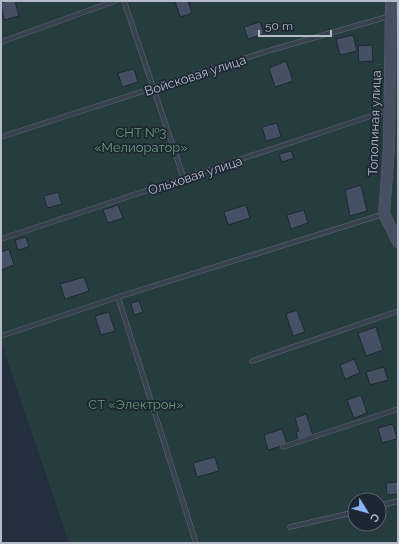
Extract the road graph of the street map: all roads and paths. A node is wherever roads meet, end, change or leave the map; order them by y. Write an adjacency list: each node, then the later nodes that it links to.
1 (116, 1): 5 (lane)
2 (124, 1): 6 (lane)
3 (391, 1): 4 (street, Тополиная улица)
4 (390, 16): 6 (lane, Войсковая улица); 7 (street, Тополиная улица)
5 (1, 42)
6 (155, 89): 8 (lane, Войсковая улица); 9 (lane)
7 (390, 110): 9 (lane, Ольховая улица); 10 (street, Тополиная улица)
8 (1, 137)
9 (184, 179): 12 (lane, Ольховая улица)
10 (384, 214): 11 (street); 13 (lane)
11 (397, 238)
12 (1, 240)
13 (118, 297): 15 (lane); 23 (lane)
14 (398, 311): 16 (lane)
15 (1, 336)
16 (252, 361)
17 (398, 409): 18 (lane)
18 (283, 447)
19 (398, 501): 20 (lane)
20 (387, 504)
21 (347, 514): 22 (lane)
22 (290, 528)
23 (196, 543)

